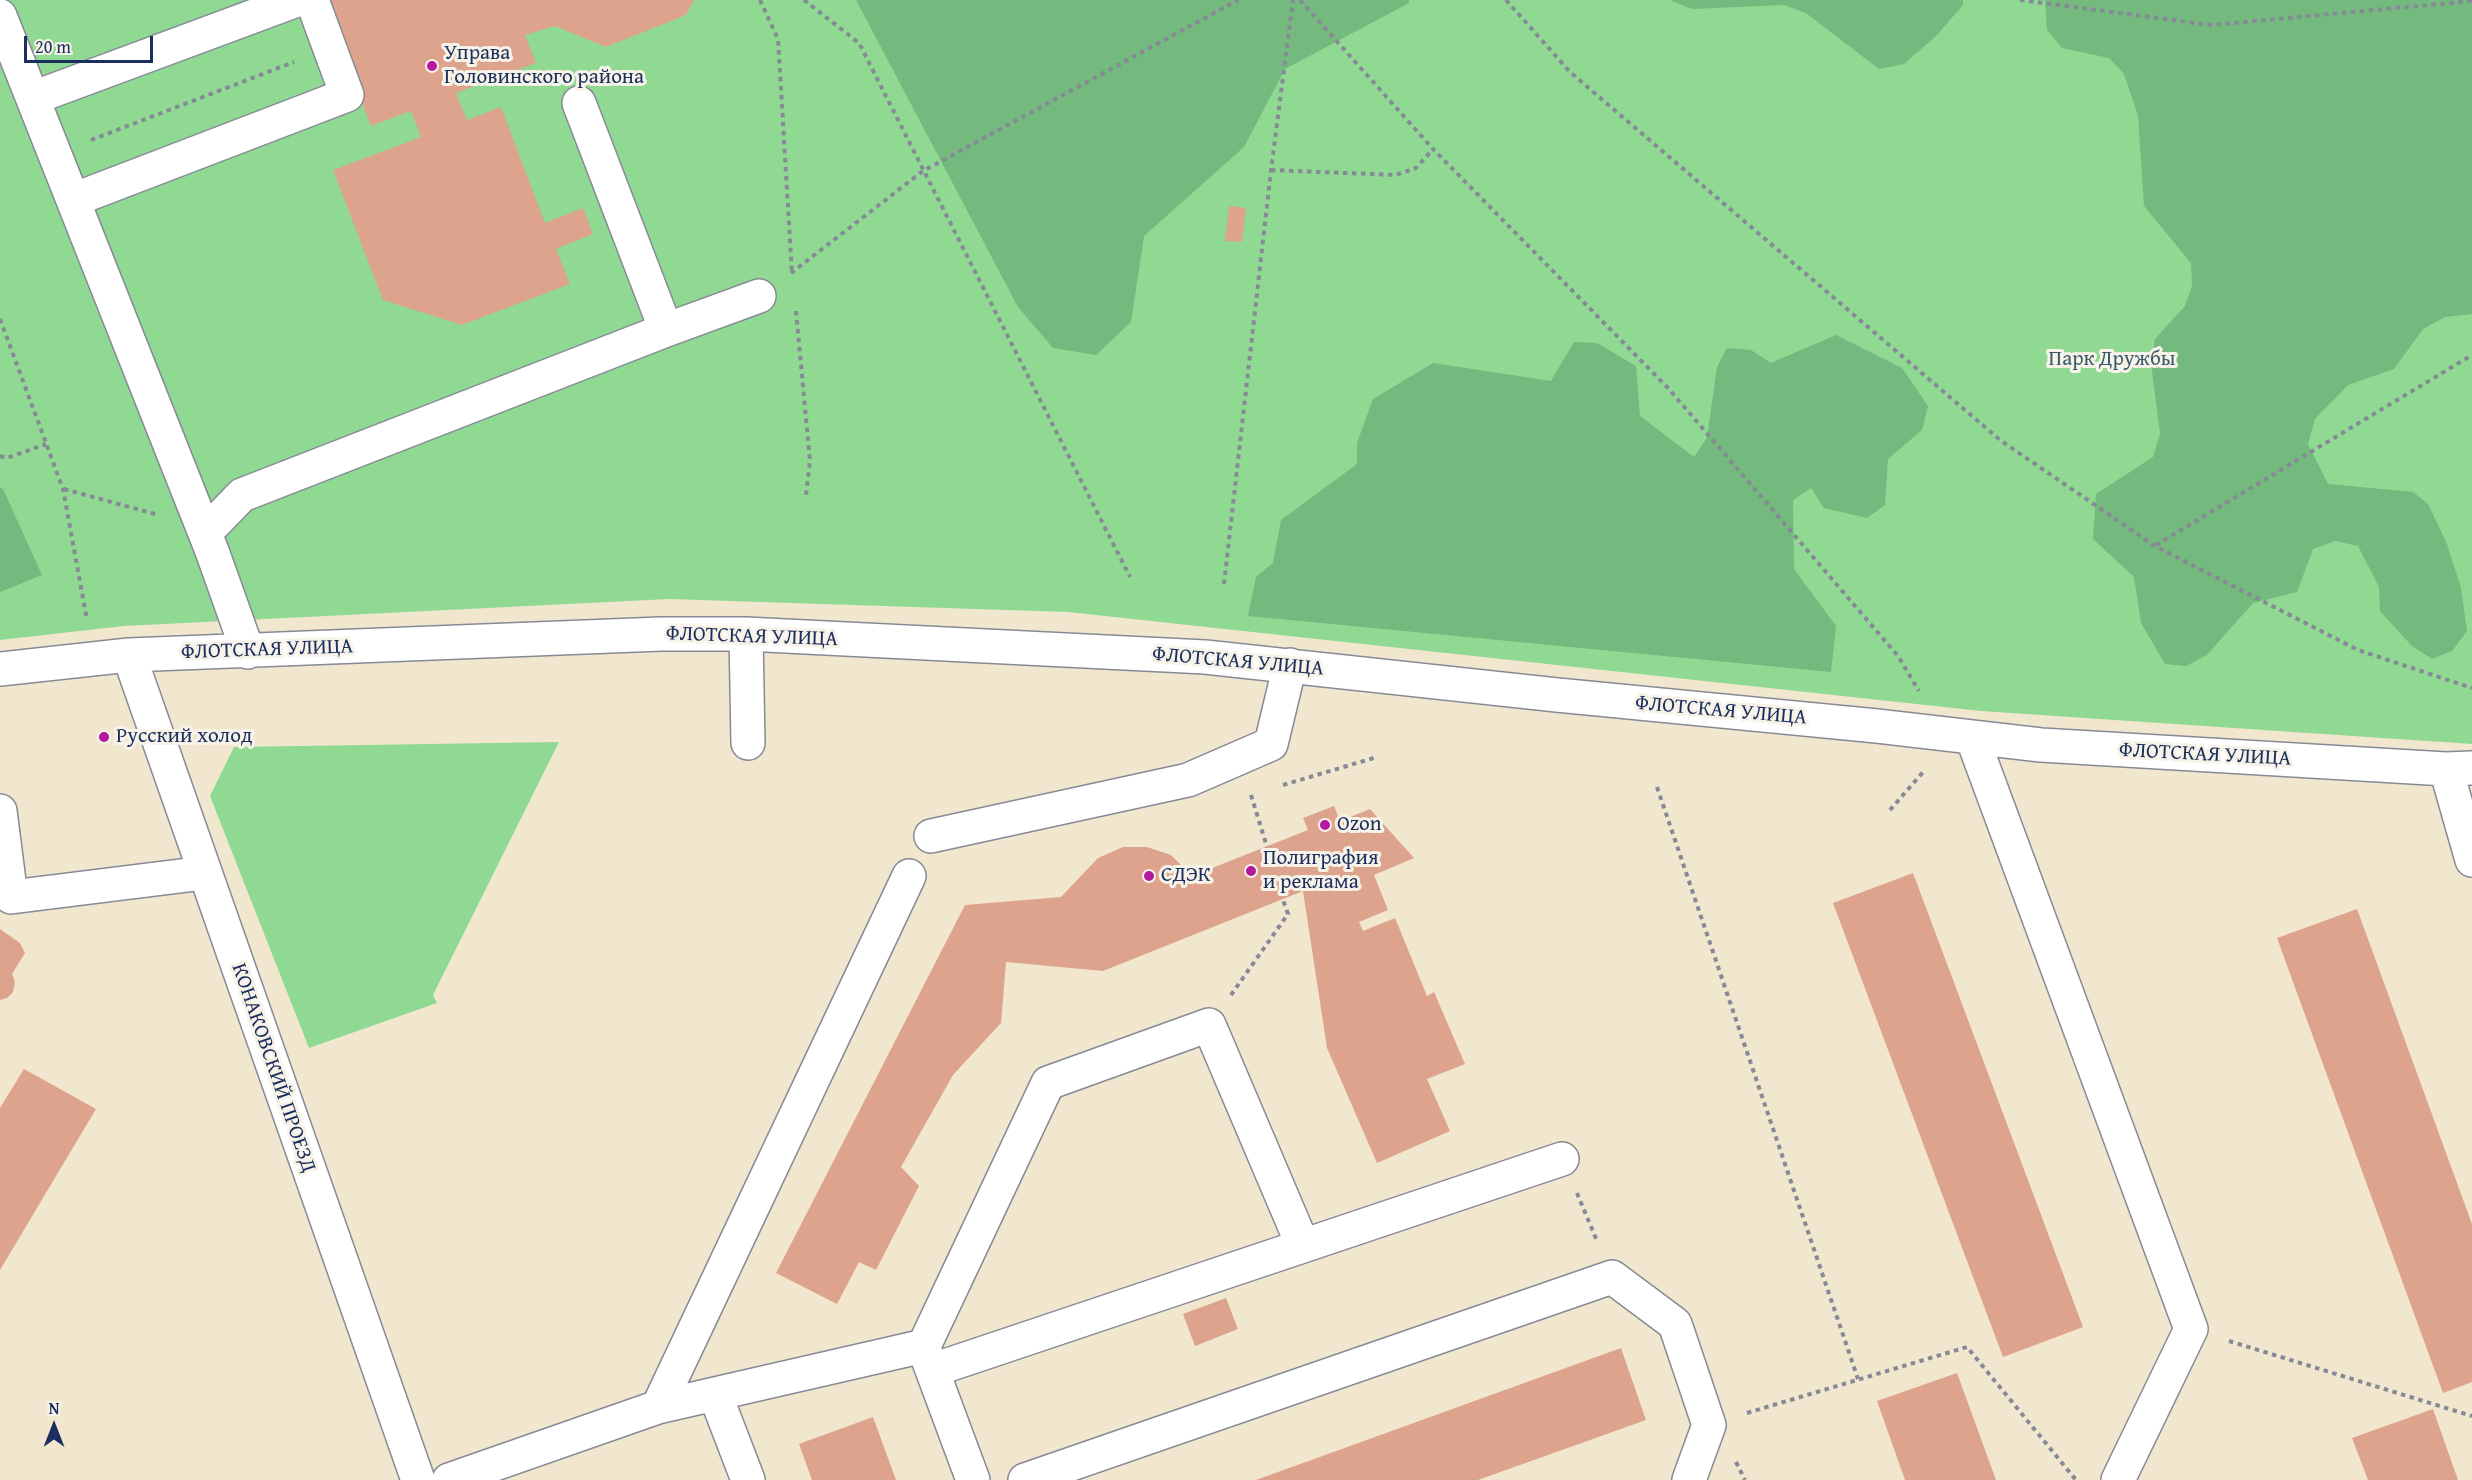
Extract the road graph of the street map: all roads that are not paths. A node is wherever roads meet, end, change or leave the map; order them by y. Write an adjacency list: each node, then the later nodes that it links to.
1 (297, 0): 4 (street)
2 (312, 0): 6 (street)
3 (0, 16): 4 (street)
4 (33, 98): 6 (street)
5 (579, 103): 8 (street)
6 (73, 200): 9 (street)
7 (759, 296): 8 (street)
8 (666, 330): 9 (street)
9 (205, 533): 11 (street)
10 (746, 633): 11 (street, ФЛОТСКАЯ УЛИЦА); 13 (street, ФЛОТСКАЯ УЛИЦА); 16 (street)
11 (248, 652): 12 (street, ФЛОТСКАЯ УЛИЦА)
12 (129, 655): 14 (street, ФЛОТСКАЯ УЛИЦА); 21 (street, КОНАКОВСКИЙ ПРОЕЗД)
13 (1290, 665): 15 (street, ФЛОТСКАЯ УЛИЦА); 19 (street)
14 (0, 669)
15 (1972, 737): 17 (street, ФЛОТСКАЯ УЛИЦА); 34 (street)
16 (748, 743)
17 (2459, 768): 20 (street)
18 (0, 811): 21 (street)
19 (931, 836)
20 (2472, 860)
21 (204, 873): 28 (street, КОНАКОВСКИЙ ПРОЕЗД)
22 (909, 876): 27 (street)
23 (1562, 1160): 24 (street)
24 (1304, 1246): 25 (street); 25 (street)
25 (928, 1358): 26 (street); 31 (street)
26 (716, 1394): 27 (street); 30 (street)
27 (658, 1407): 29 (street)
28 (418, 1480)
29 (449, 1480)
30 (748, 1480)
31 (973, 1480)
32 (1025, 1480): 33 (street)
33 (1689, 1480)
34 (2118, 1480)

